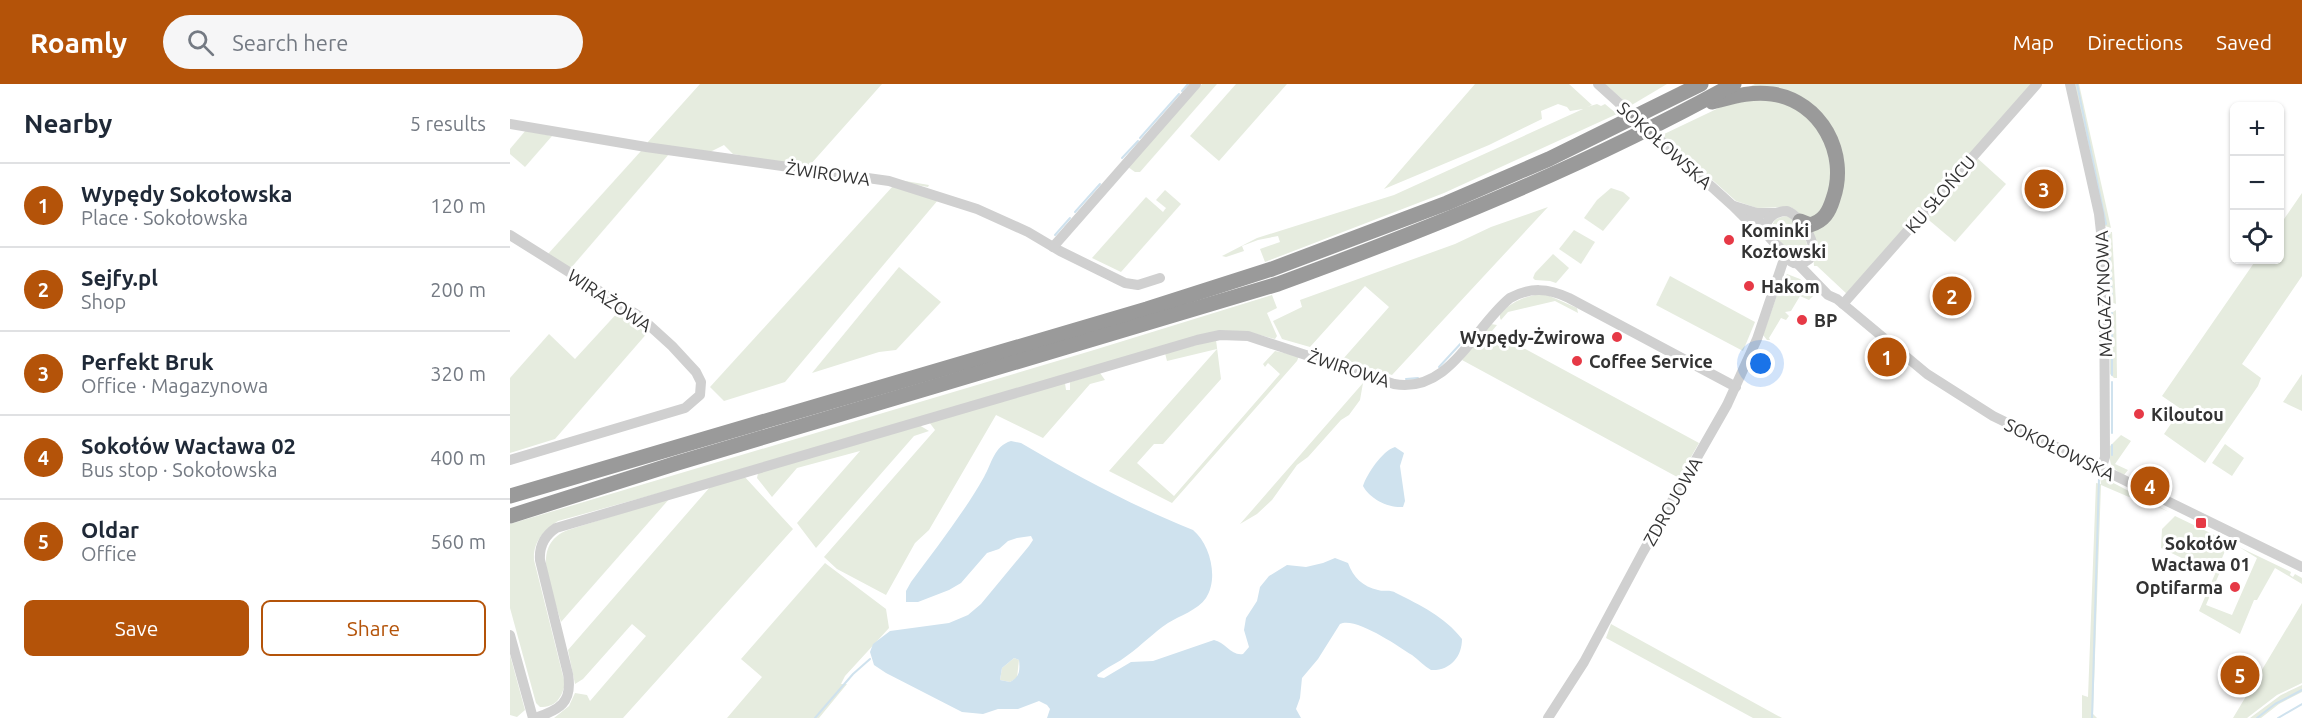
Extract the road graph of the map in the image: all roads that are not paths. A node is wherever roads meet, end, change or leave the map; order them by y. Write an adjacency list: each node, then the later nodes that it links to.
1 (1196, 84): 16 (street)
2 (1598, 84): 11 (street, SOKOŁOWSKA)
3 (1675, 84): 9 (highway)
4 (1701, 84): 9 (highway)
5 (1734, 84): 8 (highway)
6 (2037, 84): 21 (street, KU SŁOŃCU)
7 (2070, 84): 24 (street, MAGAZYNOWA)
8 (1689, 109): 13 (highway); 26 (highway)
9 (1649, 111): 25 (highway)
10 (510, 124): 16 (street, ŻWIROWA)
11 (1733, 206): 12 (street, SOKOŁOWSKA); 14 (street, SOKOŁOWSKA)
12 (1775, 213): 13 (street); 14 (street)
13 (1800, 221): 18 (street)
14 (1767, 227): 17 (street)
15 (510, 235): 23 (street, WIRAŻOWA)
16 (1053, 247): 20 (street, ŻWIROWA)
17 (1785, 256): 18 (street); 19 (street, ZDROJOWA)
18 (1800, 263): 19 (street); 21 (street, SOKOŁOWSKA)
19 (1780, 276): 22 (street, ZDROJOWA)
20 (1160, 278)
21 (1840, 302): 24 (street, SOKOŁOWSKA)
22 (1736, 387): 29 (street, ŻWIROWA); 30 (street, ZDROJOWA)
23 (510, 460)
24 (2102, 470): 27 (street, SOKOŁOWSKA)
25 (510, 496)
26 (510, 516)
27 (2302, 567)
28 (510, 635): 29 (street)
29 (534, 718)
30 (1548, 718)

